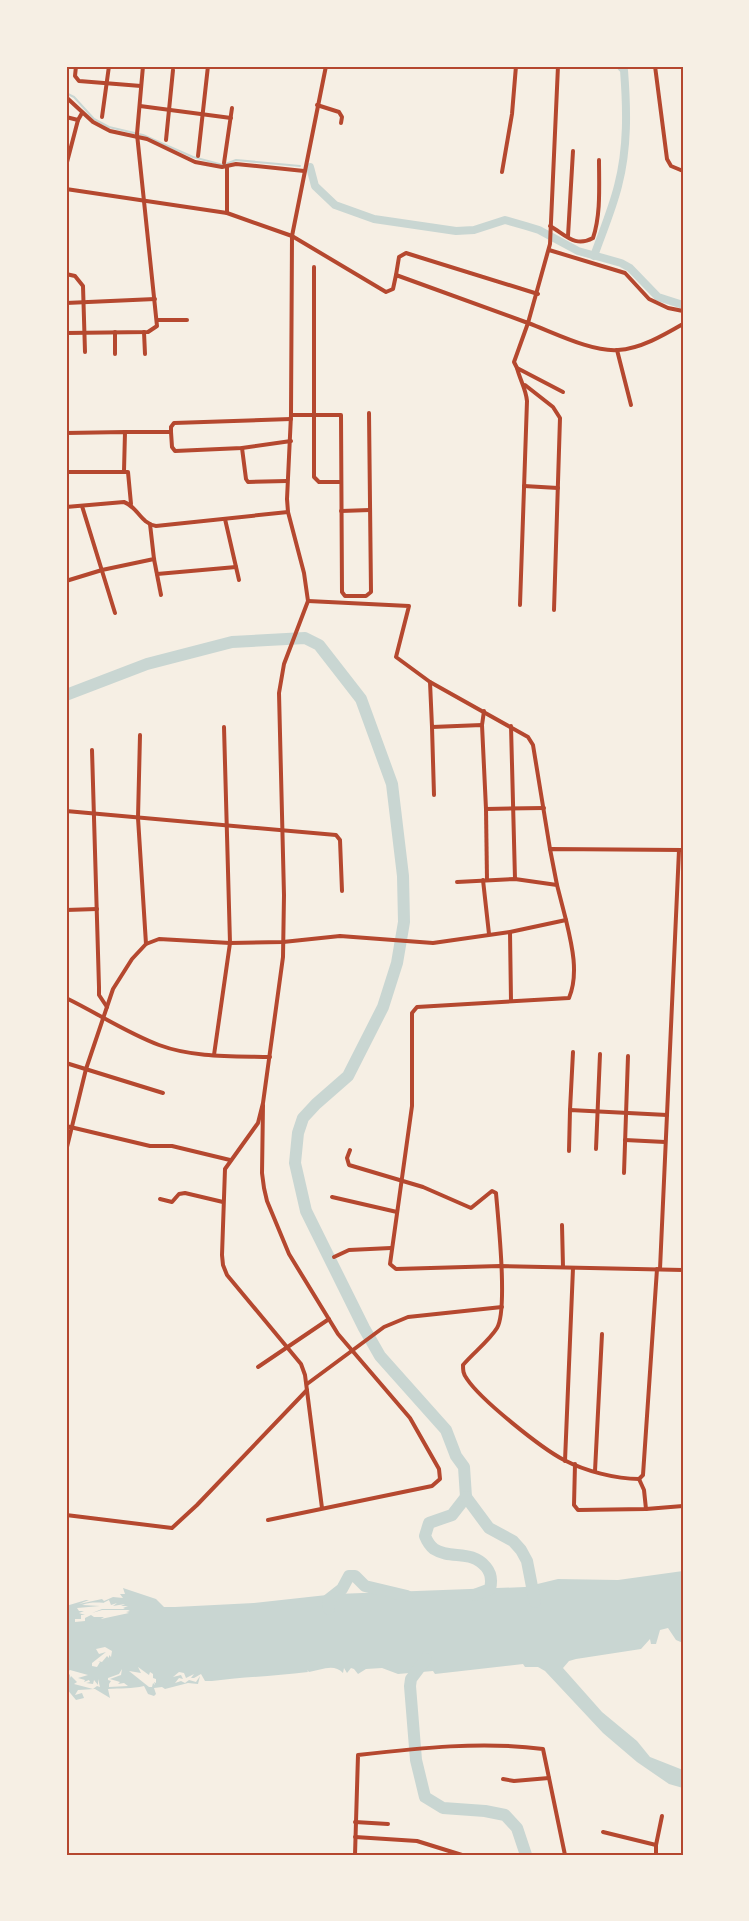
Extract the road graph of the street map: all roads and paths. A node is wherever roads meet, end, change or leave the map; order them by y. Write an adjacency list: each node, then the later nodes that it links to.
1 (76, 66): 10 (street)
2 (109, 66): 10 (street)
3 (143, 66): 11 (street)
4 (208, 66): 18 (street)
5 (326, 66): 13 (street)
6 (516, 66): 33 (street)
7 (558, 66): 37 (street)
8 (655, 66): 32 (street)
9 (172, 70): 16 (street)
10 (107, 83): 11 (street); 20 (street)
11 (141, 86): 14 (street)
12 (66, 97): 17 (street)
13 (317, 105): 23 (street); 31 (street)
14 (140, 106): 16 (street); 24 (street)
15 (232, 108): 21 (street)
16 (168, 109): 18 (street); 25 (street)
17 (82, 113): 22 (street); 24 (street)
18 (203, 115): 21 (street); 27 (street)
19 (66, 117): 22 (street)
20 (102, 117)
21 (231, 118): 29 (street)
22 (78, 120): 30 (street)
23 (341, 123)
24 (137, 133): 29 (street); 35 (street)
25 (166, 140)
26 (573, 151): 39 (street)
27 (198, 156)
28 (599, 160): 39 (street)
29 (226, 165): 31 (street); 36 (street)
30 (66, 166)
31 (304, 171): 38 (street)
32 (683, 171)
33 (502, 172)
34 (66, 189): 35 (street)
35 (144, 200): 36 (street); 45 (street)
36 (226, 213): 38 (street)
37 (550, 226): 39 (street); 40 (street)
38 (292, 236): 43 (street); 67 (street)
39 (568, 236)
40 (549, 250): 44 (street); 48 (street)
41 (314, 267): 66 (street)
42 (66, 274): 46 (street)
43 (396, 275): 44 (street); 51 (street)
44 (538, 294): 51 (street)
45 (155, 300): 46 (street); 49 (street)
46 (83, 302): 47 (street); 53 (street)
47 (66, 303)
48 (683, 311)
49 (157, 320): 50 (street); 55 (street)
50 (187, 320)
51 (528, 323): 57 (street); 61 (street)
52 (683, 324): 57 (street)
53 (84, 332): 54 (street); 56 (street); 58 (street)
54 (115, 332): 55 (street); 59 (street)
55 (144, 332): 60 (street)
56 (66, 333)
57 (617, 350): 64 (street)
58 (85, 352)
59 (115, 354)
60 (145, 354)
61 (517, 368): 62 (street); 63 (street)
62 (525, 385): 77 (street); 78 (street)
63 (563, 392)
64 (631, 405)
65 (369, 413): 82 (street)
66 (316, 415): 67 (street); 76 (street); 76 (street)
67 (291, 417): 69 (street); 71 (street)
68 (125, 432): 69 (street); 70 (street); 73 (street)
69 (171, 432): 72 (street)
70 (66, 433)
71 (291, 441): 72 (street); 75 (street)
72 (242, 448): 75 (street)
73 (124, 471): 74 (street); 79 (street)
74 (66, 472)
75 (287, 481): 84 (street)
76 (341, 482): 83 (street)
77 (524, 486): 78 (street); 95 (street)
78 (558, 488): 96 (street)
79 (131, 504): 80 (street); 86 (street)
80 (82, 506): 81 (street); 89 (street)
81 (66, 507)
82 (370, 510): 83 (street); 83 (street)
83 (341, 511)
84 (288, 512): 85 (street); 94 (street)
85 (224, 519): 86 (street); 88 (street)
86 (150, 524): 87 (street)
87 (154, 559): 89 (street); 90 (street)
88 (236, 567): 90 (street); 91 (street)
89 (102, 570): 92 (street); 97 (street)
90 (157, 574): 93 (street)
91 (239, 580)
92 (66, 582)
93 (162, 595)
94 (308, 601): 98 (street); 114 (street)
95 (520, 605)
96 (554, 610)
97 (115, 613)
98 (430, 682): 99 (street); 103 (street)
99 (484, 711): 100 (street); 101 (street)
100 (482, 725): 103 (street); 109 (street)
101 (511, 726): 107 (street); 108 (street)
102 (224, 727): 113 (street)
103 (432, 727): 106 (street)
104 (140, 735): 112 (street)
105 (92, 750): 111 (street)
106 (434, 795)
107 (513, 808): 108 (street); 109 (street); 117 (street)
108 (544, 808): 115 (street)
109 (486, 809): 118 (street)
110 (66, 811): 111 (street)
111 (93, 815): 112 (street); 122 (street)
112 (138, 818): 113 (street); 129 (street)
113 (228, 825): 114 (street); 128 (street)
114 (282, 831): 121 (street); 127 (street)
115 (550, 849): 116 (street); 120 (street)
116 (681, 850): 146 (street)
117 (515, 879): 118 (street); 120 (street)
118 (485, 880): 119 (street); 126 (street)
119 (457, 882)
120 (557, 885): 124 (street)
121 (342, 891)
122 (97, 909): 123 (street); 132 (street)
123 (66, 910)
124 (566, 920): 125 (street); 131 (street)
125 (510, 932): 126 (street); 131 (street)
126 (489, 934): 127 (street)
127 (283, 942): 128 (street); 138 (street)
128 (230, 943): 129 (street); 136 (street)
129 (146, 944): 132 (street)
130 (66, 998): 133 (street)
131 (511, 1001): 157 (street)
132 (106, 1007): 133 (street)
133 (103, 1017): 136 (street); 140 (street)
134 (573, 1052): 143 (street)
135 (600, 1054): 144 (street)
136 (214, 1055): 138 (street)
137 (628, 1056): 145 (street)
138 (270, 1057): 142 (street)
139 (66, 1063): 140 (street)
140 (86, 1069): 141 (street); 148 (street)
141 (163, 1093)
142 (263, 1103): 155 (street); 171 (street)
143 (570, 1110): 144 (street); 154 (street)
144 (598, 1112): 145 (street); 151 (street)
145 (626, 1113): 146 (street); 149 (street)
146 (667, 1115): 150 (street)
147 (66, 1126): 148 (street)
148 (72, 1127): 153 (street); 155 (street)
149 (625, 1140): 150 (street); 156 (street)
150 (665, 1142): 168 (street)
151 (596, 1149)
152 (350, 1150): 157 (street)
153 (66, 1151)
154 (568, 1151)
155 (230, 1160): 160 (street)
156 (624, 1173)
157 (402, 1182): 161 (street); 165 (street)
158 (332, 1197): 161 (street)
159 (160, 1199): 160 (street)
160 (223, 1202): 173 (street)
161 (397, 1212): 163 (street)
162 (562, 1225): 166 (street)
163 (391, 1248): 164 (street); 165 (street)
164 (334, 1257)
165 (500, 1266): 166 (street); 170 (street)
166 (562, 1267): 167 (street)
167 (573, 1268): 168 (street); 178 (street)
168 (658, 1269): 169 (street); 181 (street)
169 (683, 1270)
170 (502, 1307): 174 (street); 178 (street)
171 (329, 1319): 173 (street); 174 (street)
172 (602, 1334): 180 (street)
173 (289, 1347): 175 (street); 176 (street)
174 (352, 1352): 176 (street); 183 (street)
175 (258, 1367)
176 (307, 1384): 177 (street)
177 (307, 1390): 183 (street); 185 (street)
178 (565, 1461): 179 (street)
179 (575, 1464): 180 (street); 184 (street)
180 (595, 1471): 181 (street)
181 (639, 1479): 184 (street)
182 (683, 1506): 184 (street)
183 (322, 1508): 186 (street)
184 (646, 1509)
185 (66, 1515)
186 (268, 1520)
187 (550, 1778): 188 (street); 190 (street); 197 (street)
188 (503, 1779)
189 (662, 1816): 194 (street)
190 (355, 1822): 191 (street); 193 (street)
191 (388, 1824)
192 (603, 1832): 194 (street)
193 (355, 1837): 195 (street); 196 (street)
194 (656, 1845): 198 (street)
195 (355, 1855)
196 (462, 1855)
197 (565, 1855)
198 (656, 1855)

